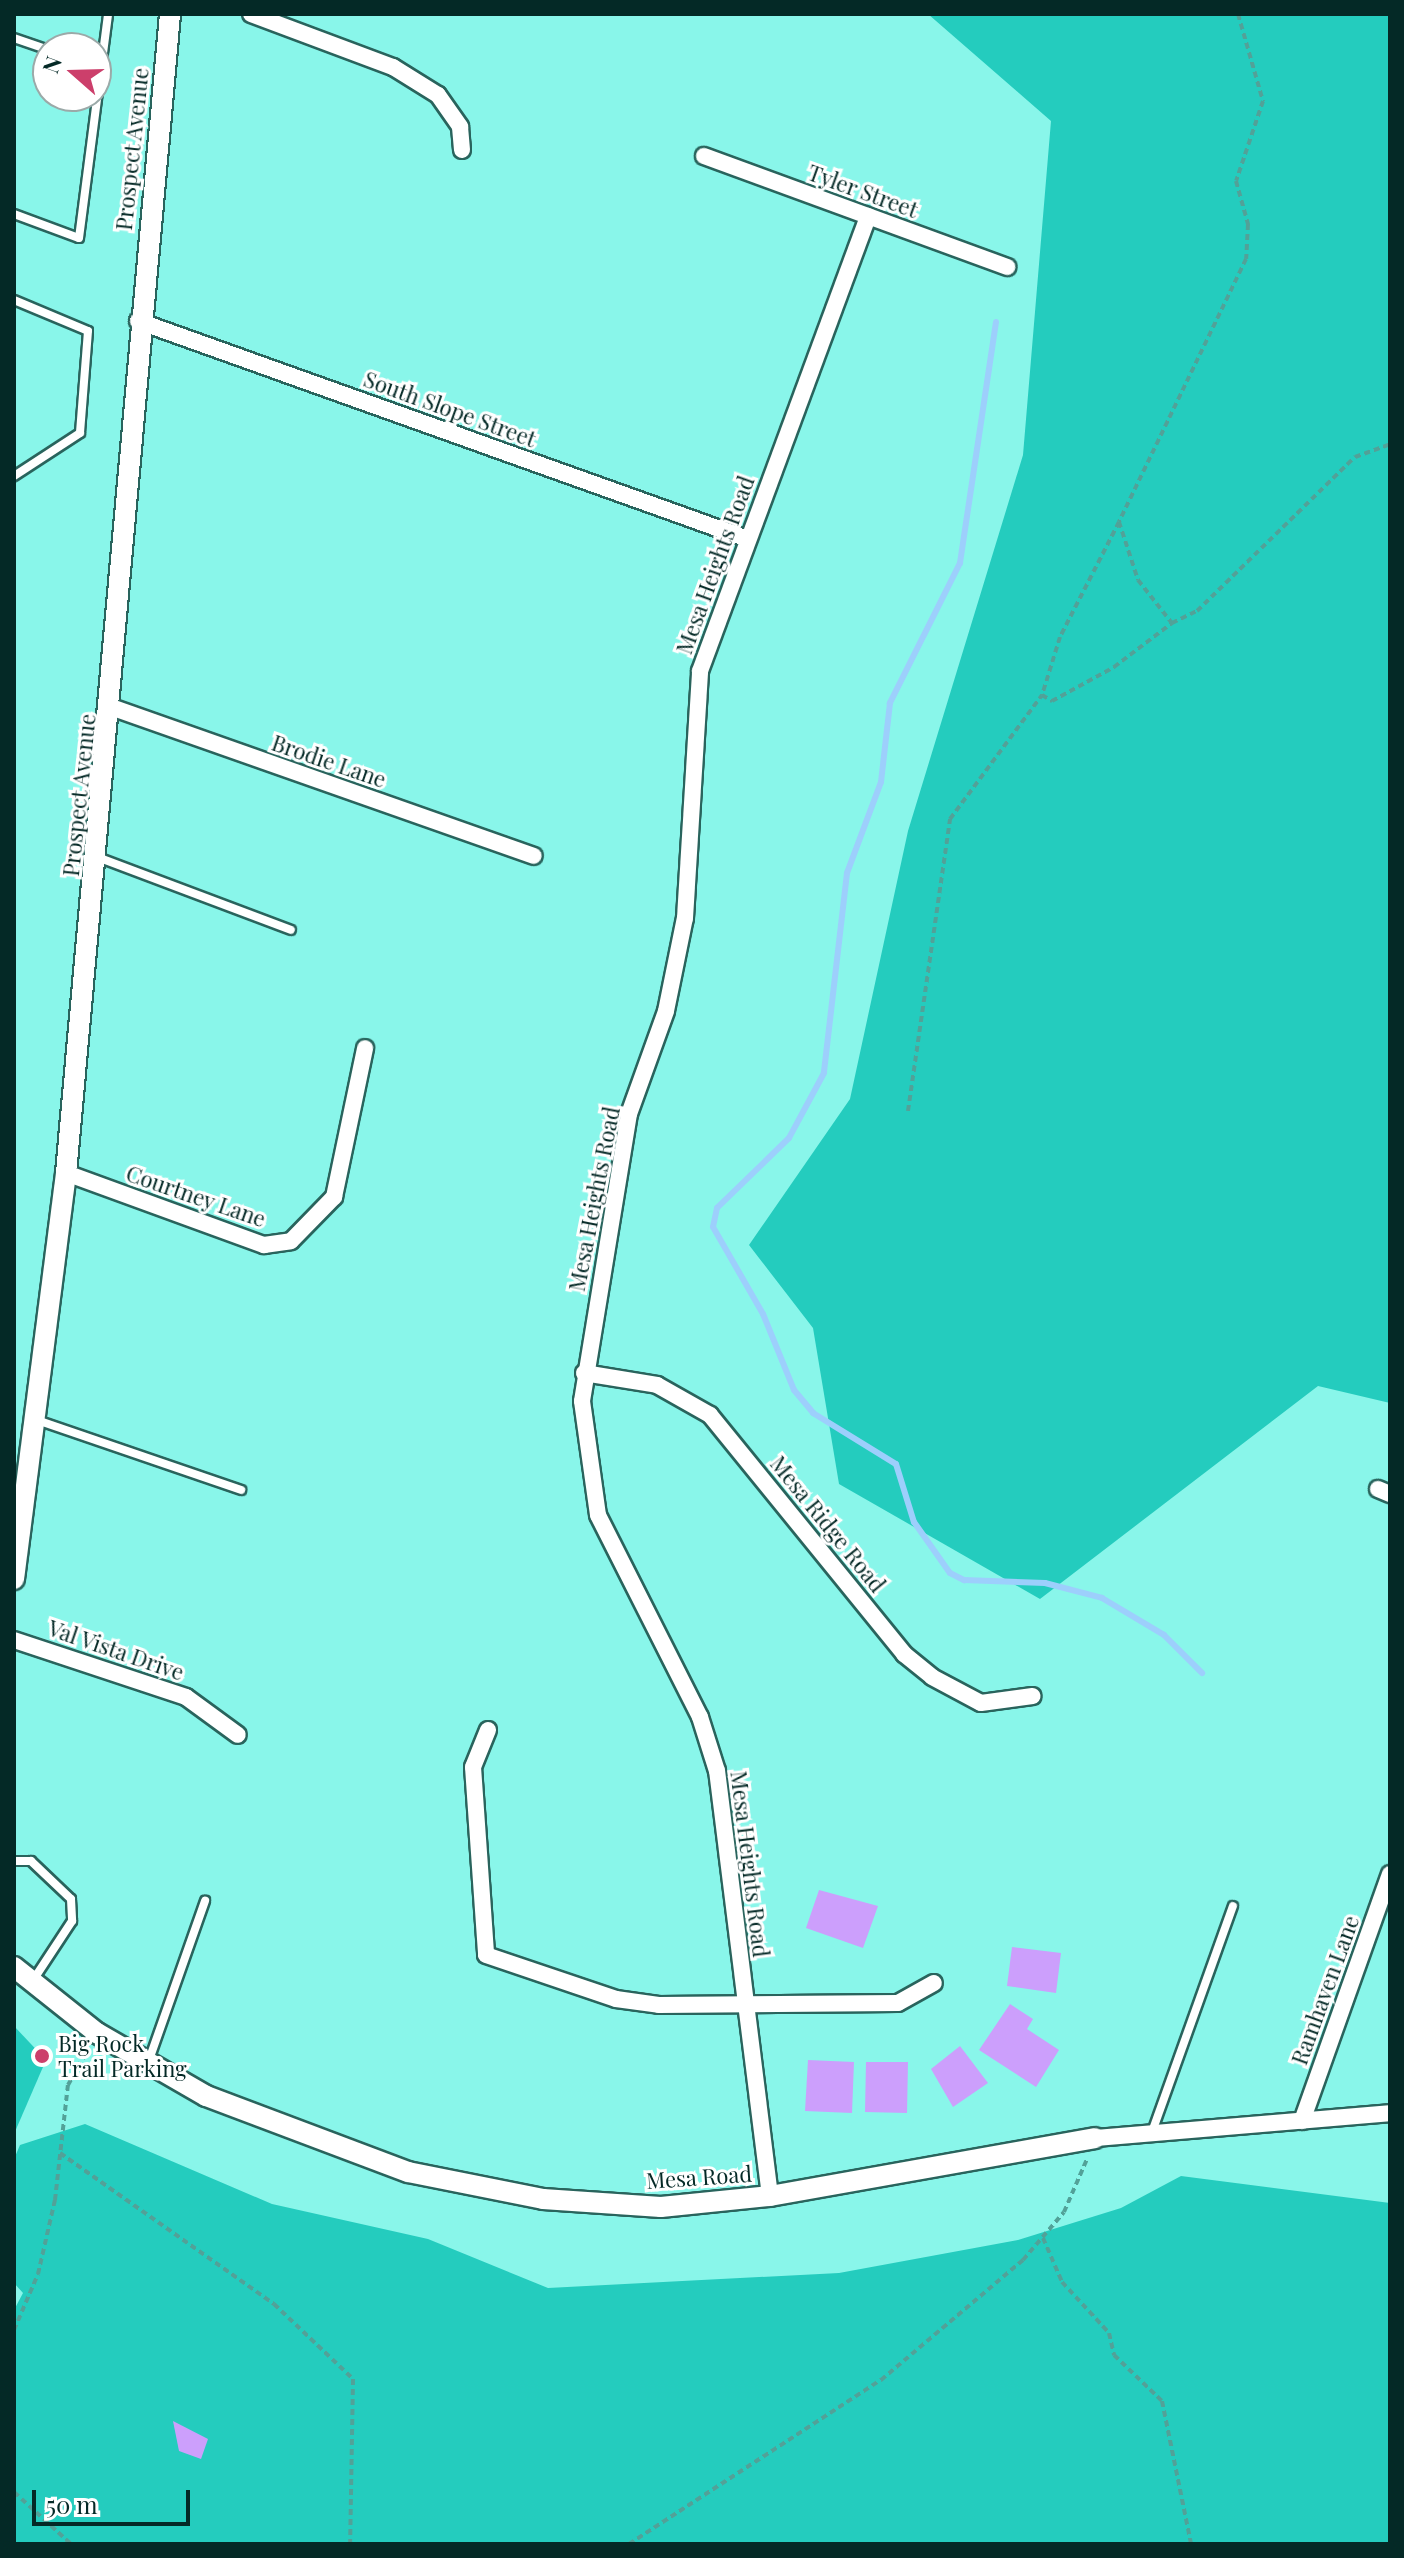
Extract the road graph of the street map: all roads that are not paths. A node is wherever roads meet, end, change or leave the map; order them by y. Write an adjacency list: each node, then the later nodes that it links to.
1 (170, 14): 10 (street, Prospect Avenue)
2 (251, 14): 4 (street)
3 (93, 112): 6 (lane)
4 (462, 150)
5 (704, 156): 7 (street, Tyler Street)
6 (14, 214)
7 (868, 216): 8 (street, Tyler Street); 12 (street, Mesa Heights Road)
8 (1007, 267)
9 (14, 300): 11 (lane)
10 (138, 321): 12 (street, South Slope Street); 13 (street, Prospect Avenue)
11 (14, 476)
12 (748, 539): 19 (street, Mesa Heights Road)
13 (111, 707): 14 (street, Brodie Lane); 15 (street, Prospect Avenue)
14 (533, 856)
15 (97, 857): 16 (lane); 18 (street, Prospect Avenue)
16 (291, 930)
17 (365, 1048): 18 (street, Courtney Lane)
18 (66, 1173): 20 (street, Prospect Avenue)
19 (584, 1373): 25 (street, Mesa Ridge Road); 35 (street, Mesa Heights Road)
20 (33, 1419): 21 (street, Prospect Avenue); 22 (lane)
21 (19, 1477): 23 (street, Prospect Avenue)
22 (241, 1490)
23 (14, 1579)
24 (14, 1640): 27 (street, Val Vista Drive)
25 (1033, 1696)
26 (488, 1730): 35 (street)
27 (238, 1735)
28 (14, 1861): 33 (lane)
29 (1390, 1874): 38 (street, Ramhaven Lane)
30 (205, 1901): 36 (lane)
31 (1233, 1906): 39 (lane)
32 (14, 1967): 33 (street, Mesa Road)
33 (31, 1982): 36 (street, Mesa Road)
34 (934, 1983): 35 (street)
35 (746, 2005): 41 (street, Mesa Heights Road)
36 (147, 2064): 41 (street, Mesa Road)
37 (1390, 2113): 38 (street, Mesa Road)
38 (1302, 2121): 39 (street, Mesa Road)
39 (1152, 2133): 40 (street, Mesa Road)
40 (1095, 2138): 41 (street, Mesa Road)
41 (770, 2196)

